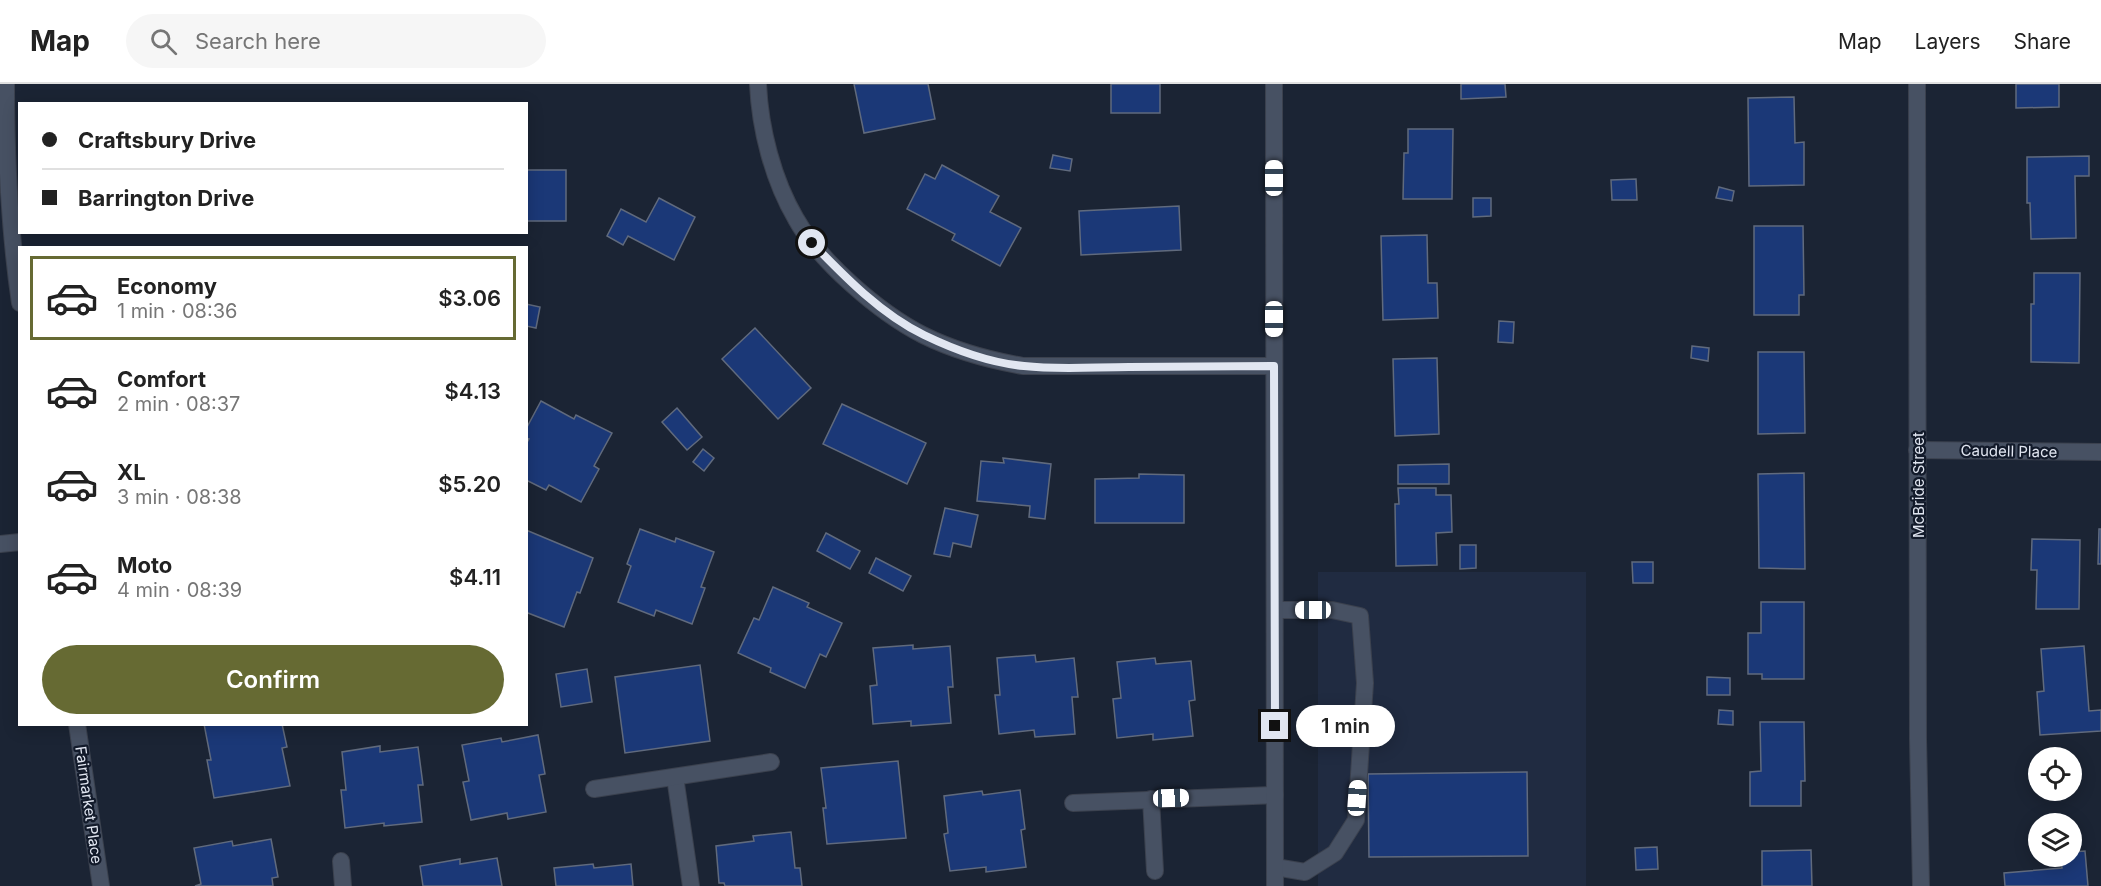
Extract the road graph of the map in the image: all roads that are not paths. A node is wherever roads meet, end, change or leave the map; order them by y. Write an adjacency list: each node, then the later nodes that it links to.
1 (6, 84): 5 (street)
2 (758, 84): 6 (street)
3 (1274, 84): 6 (street)
4 (1917, 84): 7 (street, McBride Street)
5 (18, 288)
6 (1274, 366): 11 (street)
7 (1917, 450): 8 (street, Caudell Place); 26 (street, McBride Street)
8 (2101, 452)
9 (18, 542): 10 (street)
10 (0, 544)
11 (1275, 610): 16 (street); 20 (street)
12 (77, 726): 22 (street, Fairmarket Place)
13 (771, 762): 14 (street)
14 (675, 777): 15 (street); 24 (street)
15 (594, 789)
16 (1275, 795): 17 (street); 20 (street)
17 (1151, 799): 18 (street); 21 (street)
18 (1072, 803)
19 (341, 861): 23 (street)
20 (1275, 867): 25 (street)
21 (1155, 871)
22 (101, 886)
23 (343, 886)
24 (691, 886)
25 (1275, 886)
26 (1921, 886)

